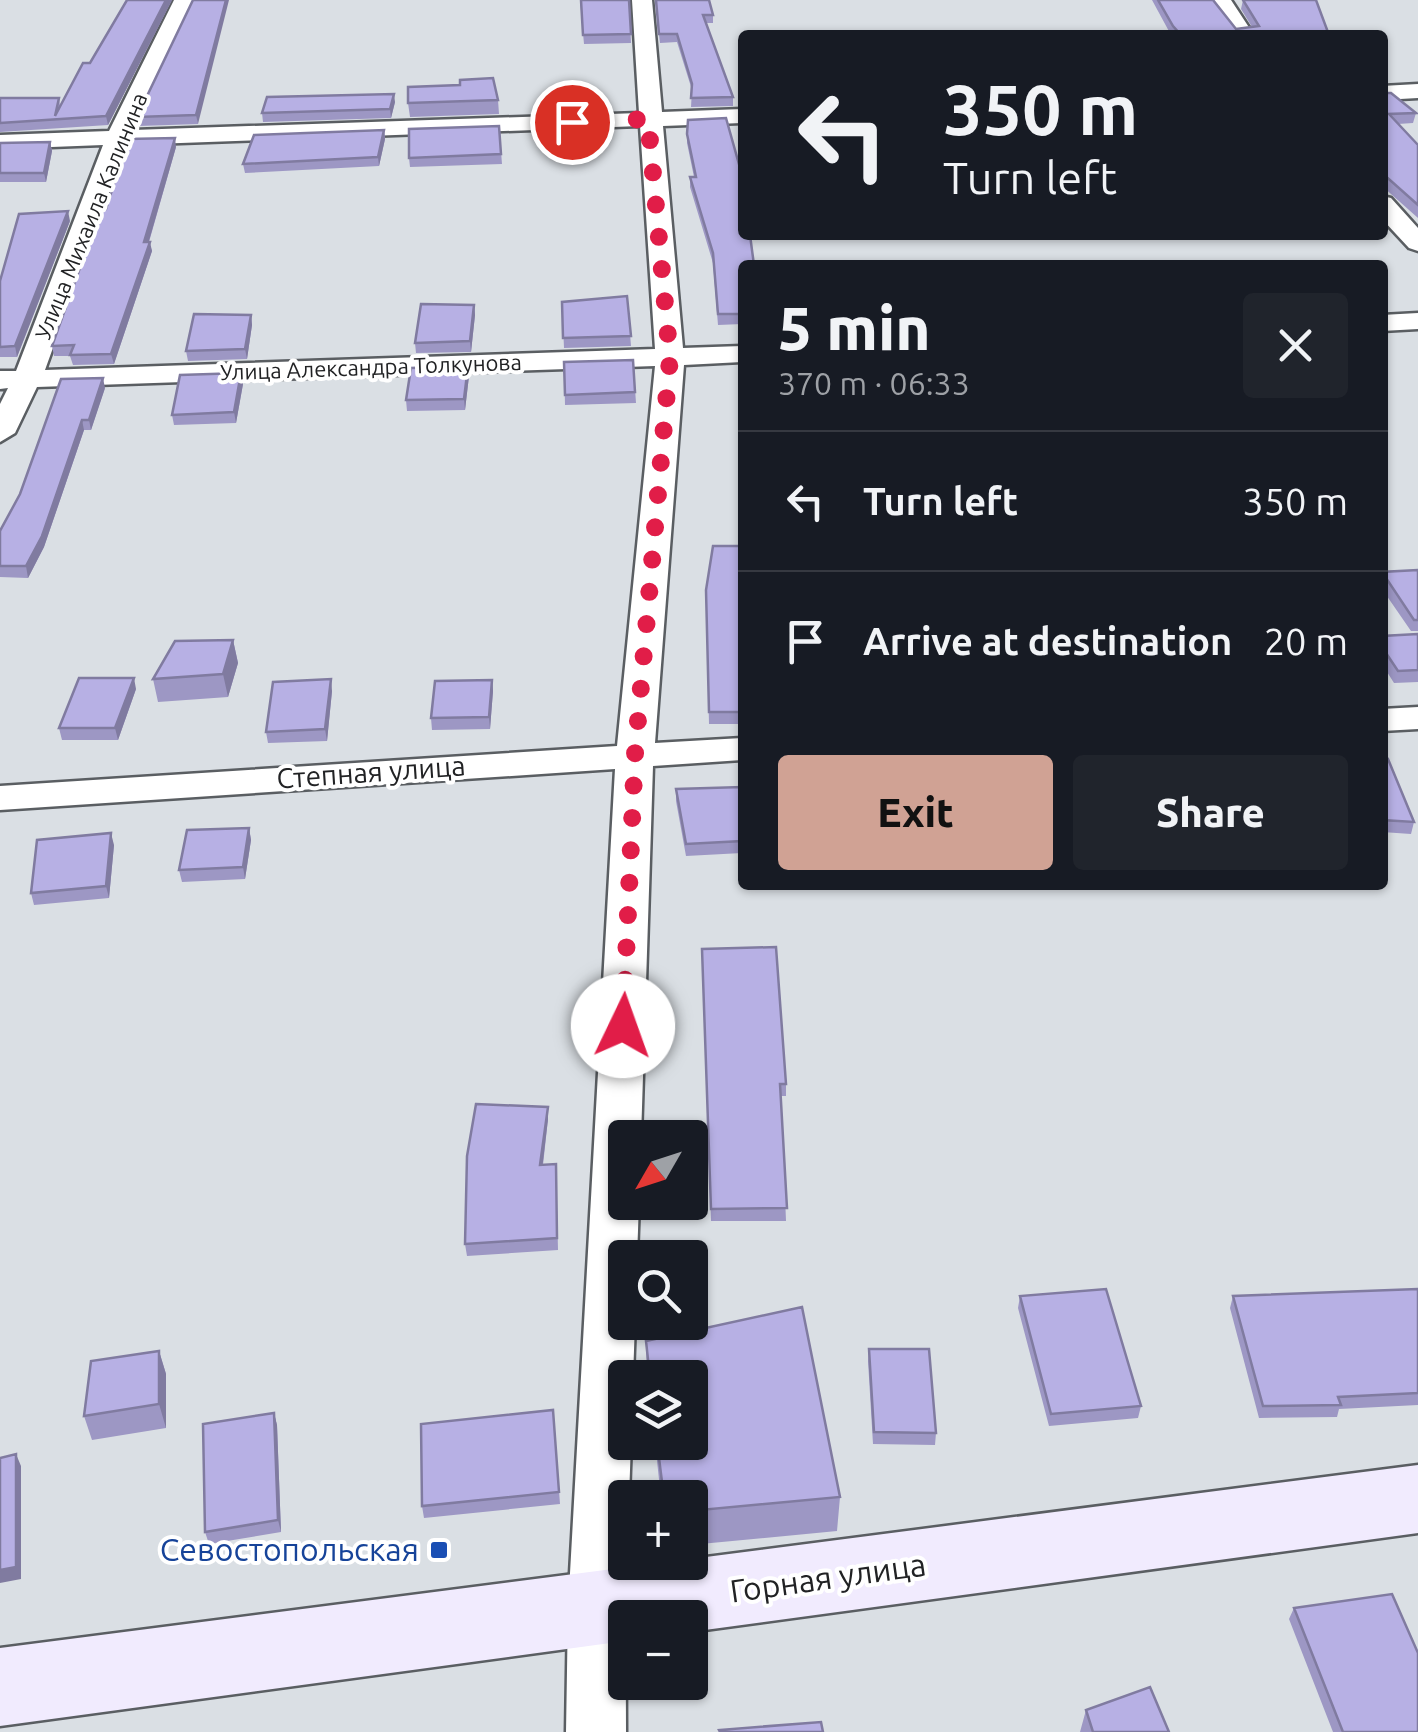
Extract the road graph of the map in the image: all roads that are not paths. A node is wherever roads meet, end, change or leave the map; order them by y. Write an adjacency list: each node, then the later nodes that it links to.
1 (184, 0): 9 (street, Улица Михаила Калинина)
2 (642, 0): 8 (street)
3 (1221, 0): 4 (street)
4 (1241, 30)
5 (1418, 92): 6 (street)
6 (1388, 93)
7 (738, 116): 8 (street)
8 (648, 119): 9 (street); 16 (street)
9 (116, 141): 10 (street); 17 (street, Улица Михаила Калинина)
10 (0, 142)
11 (1388, 210): 12 (street)
12 (1418, 244)
13 (1418, 321): 14 (street)
14 (1388, 323)
15 (738, 354): 16 (street, Улица Александра Толкунова)
16 (670, 358): 17 (street, Улица Александра Толкунова); 22 (street)
17 (14, 379): 18 (street, Улица Михаила Калинина)
18 (0, 434)
19 (1418, 718): 20 (street)
20 (1388, 720)
21 (738, 749): 22 (street, Степная улица)
22 (635, 754): 23 (street, Степная улица); 25 (street)
23 (0, 798)
24 (1418, 1498): 25 (street, Горная улица)
25 (597, 1609): 26 (street, Горная улица); 27 (street)
26 (0, 1687)
27 (596, 1732)

